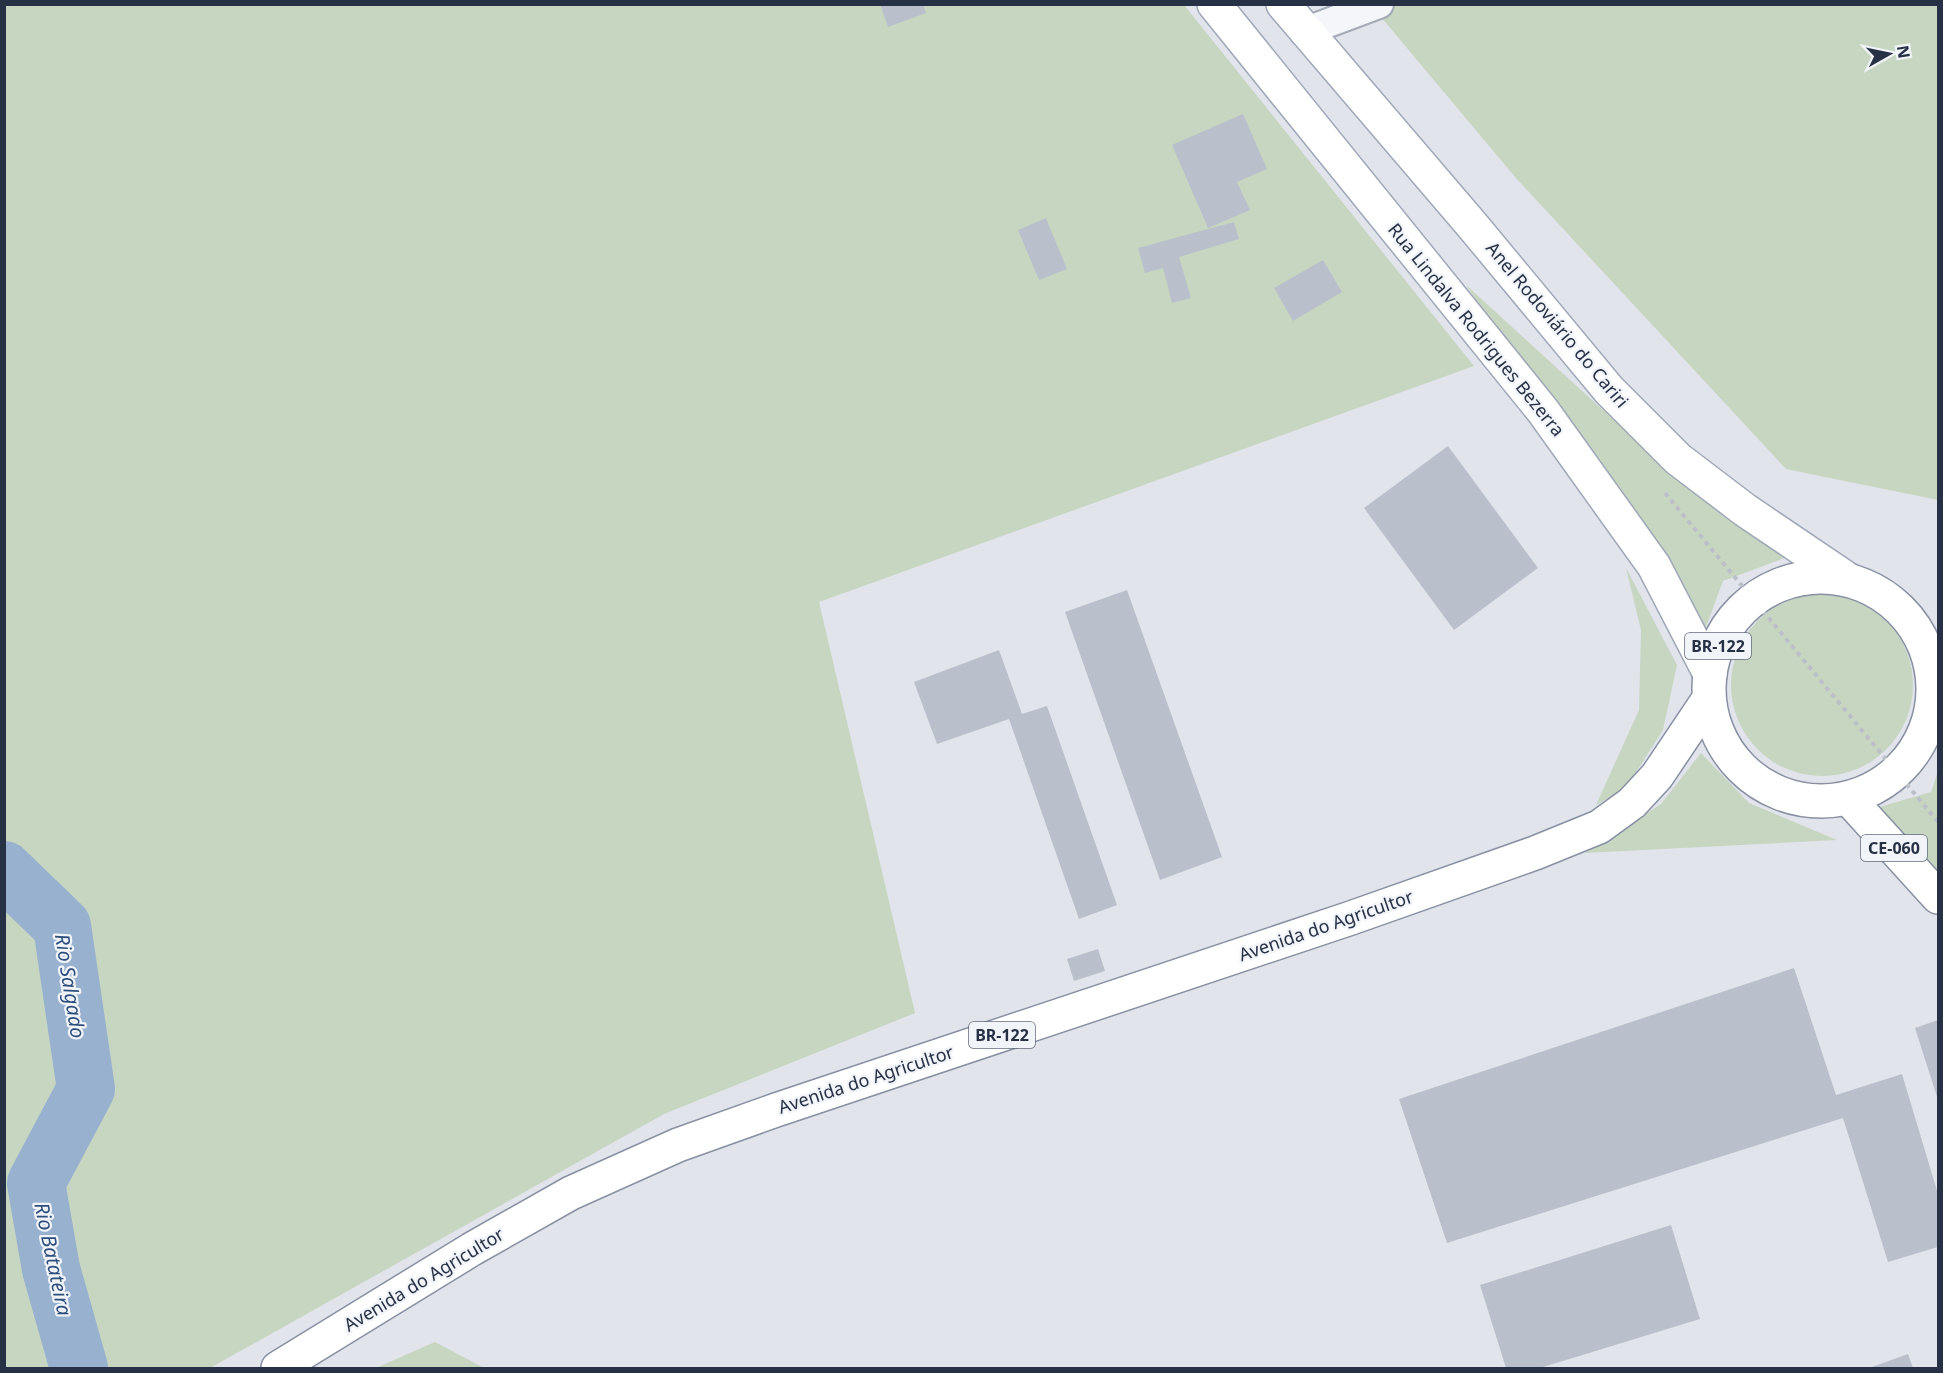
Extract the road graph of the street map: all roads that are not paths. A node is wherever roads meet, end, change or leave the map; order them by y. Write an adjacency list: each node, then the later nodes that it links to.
1 (1214, 4): 7 (main road, Rua Lindalva Rodrigues Bezerra)
2 (1283, 4): 4 (main road)
3 (1379, 4): 4 (street)
4 (1304, 32): 5 (main road, Anel Rodoviário do Cariri)
5 (1847, 579): 6 (main road, Anel Rodoviário do Cariri / BR-122); 7 (main road, Anel Rodoviário do Cariri / BR-122)
6 (1937, 683): 8 (main road, Anel Rodoviário do Cariri / BR-122)
7 (1709, 687): 8 (main road, Anel Rodoviário do Cariri / BR-122); 10 (main road, Avenida do Agricultor / BR-122)
8 (1849, 799): 9 (main road, CE-060)
9 (1938, 897)
10 (278, 1368)

